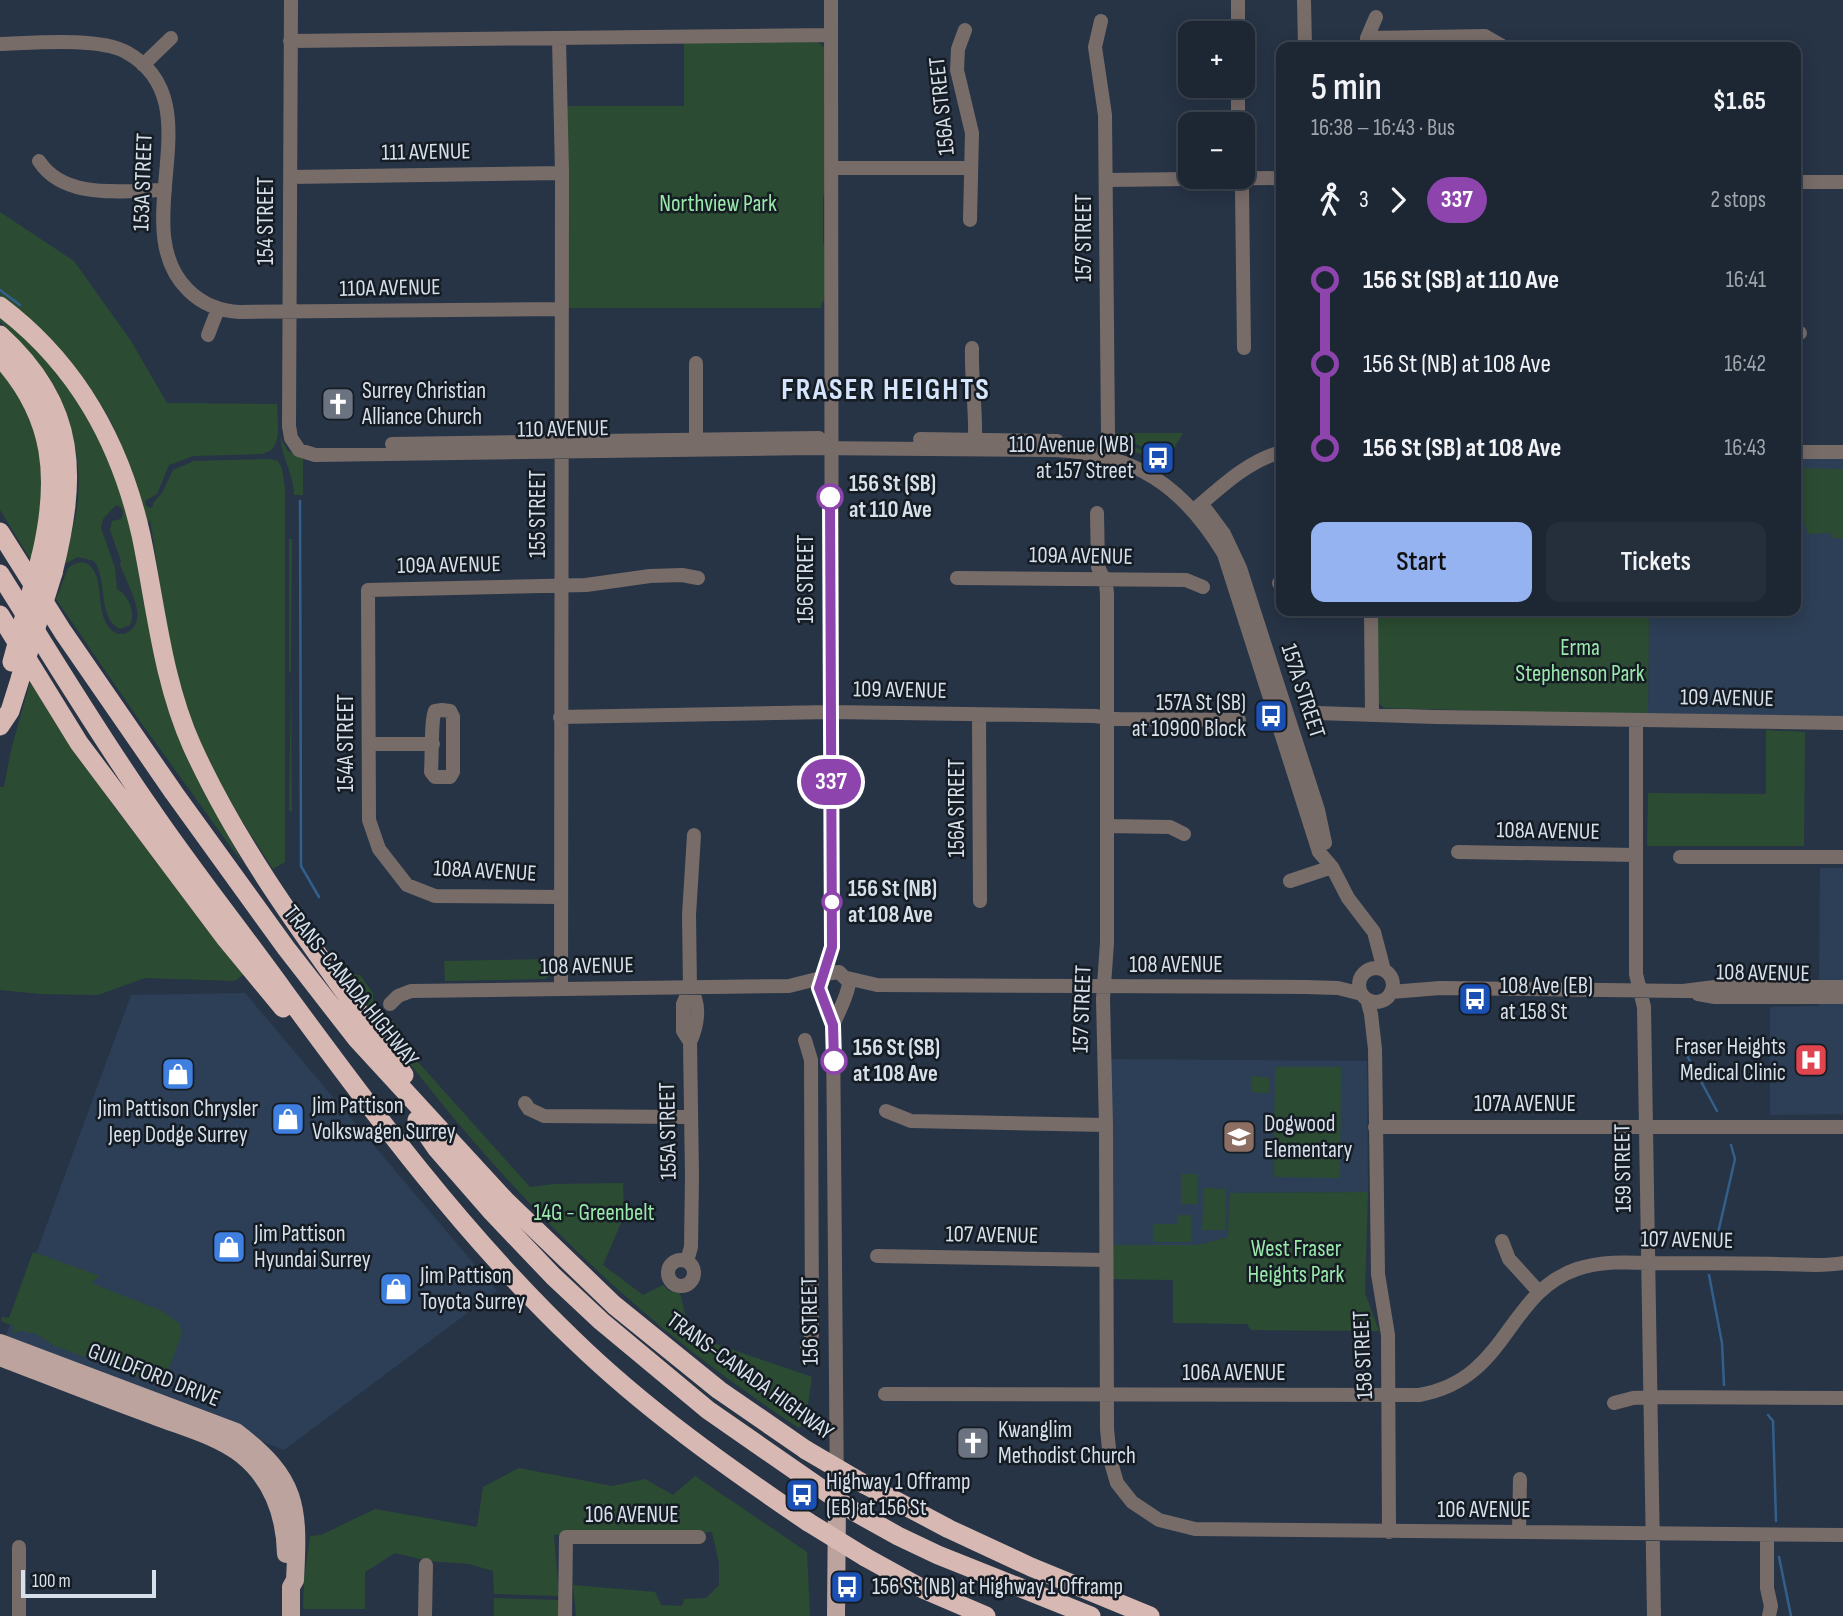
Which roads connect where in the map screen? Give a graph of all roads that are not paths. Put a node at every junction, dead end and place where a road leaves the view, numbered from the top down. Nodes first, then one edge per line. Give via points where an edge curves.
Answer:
1 (290, 0) edge
2 (831, 0) edge
3 (1238, 0) edge
4 (1304, 0) edge
5 (1376, 17) dead end
6 (1101, 21) dead end
7 (1238, 21) edge
8 (965, 30) dead end
9 (831, 36) junction
10 (171, 38) dead end
11 (559, 39) junction
12 (290, 41) junction
13 (1305, 42) edge
14 (1367, 42) edge
15 (1384, 42) edge
16 (1495, 42) edge
17 (0, 44) edge
18 (143, 65) junction
19 (39, 160) dead end
20 (833, 168) junction
21 (970, 168) junction
22 (562, 173) junction
23 (290, 177) junction
24 (1255, 177) edge
25 (1178, 178) edge
26 (1276, 178) edge
27 (1107, 180) junction
28 (1801, 182) edge
29 (1843, 182) edge
30 (1242, 189) edge
31 (165, 190) junction
32 (970, 220) dead end
33 (196, 298) joint
34 (0, 306) edge
35 (218, 309) junction
36 (561, 309) junction
37 (290, 312) junction
38 (0, 335) edge
39 (208, 335) dead end
40 (972, 348) dead end
41 (1244, 348) dead end
42 (0, 357) edge
43 (696, 363) dead end
44 (975, 439) junction
45 (293, 442) joint
46 (830, 443) junction
47 (696, 444) junction
48 (561, 447) junction
49 (917, 449) junction
50 (1104, 451) junction
51 (1801, 452) edge
52 (1843, 452) edge
53 (1276, 453) edge
54 (1198, 507) junction
55 (1097, 513) dead end
56 (0, 532) edge
57 (0, 574) edge
58 (698, 578) dead end
59 (957, 578) dead end
60 (1104, 580) junction
61 (365, 585) joint
62 (561, 586) junction
63 (1203, 587) dead end
64 (0, 615) edge
65 (1371, 616) edge
66 (16, 669) junction
67 (0, 708) edge
68 (831, 712) junction
69 (1317, 713) dead end
70 (1372, 714) junction
71 (979, 715) junction
72 (560, 717) junction
73 (1107, 718) junction
74 (1239, 720) dead end
75 (1636, 720) junction
76 (1843, 723) edge
77 (0, 726) edge
78 (369, 744) junction
79 (433, 744) dead end
80 (1108, 826) junction
81 (1184, 834) dead end
82 (694, 835) dead end
83 (1458, 852) dead end
84 (1636, 855) junction
85 (1680, 856) dead end
86 (1843, 857) edge
87 (1330, 863) junction
88 (1290, 881) dead end
89 (407, 885) joint
90 (561, 897) junction
91 (980, 901) dead end
92 (1367, 922) junction
93 (832, 947) junction
94 (1364, 974) junction
95 (844, 975) junction
96 (823, 976) junction
97 (877, 985) junction
98 (1387, 985) junction
99 (789, 986) junction
100 (1104, 987) junction
101 (1306, 987) junction
102 (1843, 987) edge
103 (690, 988) junction
104 (561, 989) junction
105 (1640, 990) junction
106 (1683, 991) junction
107 (823, 996) junction
108 (845, 996) junction
109 (1364, 996) junction
110 (1843, 997) edge
111 (390, 1004) dead end
112 (833, 1025) junction
113 (356, 1038) junction
114 (805, 1040) dead end
115 (321, 1043) junction
116 (1375, 1049) junction
117 (365, 1102) junction
118 (525, 1102) dead end
119 (886, 1111) dead end
120 (690, 1116) junction
121 (1106, 1125) junction
122 (1376, 1127) junction
123 (1645, 1127) junction
124 (1843, 1127) edge
125 (448, 1139) junction
126 (1502, 1241) dead end
127 (877, 1256) dead end
128 (1106, 1260) junction
129 (687, 1261) dead end
130 (1647, 1263) junction
131 (1843, 1263) edge
132 (1539, 1292) junction
133 (0, 1343) edge
134 (807, 1348) dead end
135 (0, 1357) edge
136 (885, 1394) dead end
137 (1389, 1395) junction
138 (1106, 1396) junction
139 (1650, 1397) junction
140 (1843, 1398) edge
141 (1614, 1403) dead end
142 (270, 1474) junction
143 (1520, 1479) dead end
144 (1132, 1502) joint
145 (837, 1506) junction
146 (1390, 1532) junction
147 (1519, 1532) junction
148 (1652, 1534) junction
149 (1767, 1535) junction
150 (1843, 1535) edge
151 (699, 1537) dead end
152 (19, 1547) dead end
153 (426, 1565) dead end
154 (19, 1616) edge
155 (291, 1616) edge
156 (425, 1616) edge
157 (565, 1616) edge
158 (836, 1616) edge
159 (986, 1616) edge
160 (1060, 1616) edge
161 (1091, 1616) edge
162 (1150, 1616) edge
163 (1654, 1616) edge
164 (1769, 1616) edge

1 - 12 street, 154 STREET
2 - 9 street, 156 STREET
3 - 7 street
4 - 13 street
5 - 14 street
6 - 27 street, 157 STREET via 1095,47 1105,115
8 - 21 street, 156A STREET via 957,69 971,124
9 - 11 street
9 - 20 street, 156 STREET
10 - 18 street
11 - 12 street
11 - 22 street, 155 STREET
12 - 23 street, 154 STREET
15 - 16 street via 1485,36
17 - 18 street via 107,45
18 - 31 street, 153A STREET via 160,86 168,111
19 - 31 street via 51,176 75,187
20 - 21 street
20 - 46 street, 156 STREET
21 - 32 street, 156A STREET
22 - 23 street, 111 AVENUE
22 - 36 street, 155 STREET
23 - 37 street, 154 STREET
24 - 26 street
25 - 27 street
27 - 50 street, 157 STREET via 1108,433
28 - 29 street
30 - 41 street
31 - 33 street, 153A STREET via 165,253 178,280
33 - 35 street, 110A AVENUE
34 - 125 highway via 71,375 110,439 140,534 180,716 221,804 263,876
35 - 37 street, 110A AVENUE
35 - 39 street
36 - 37 street, 110A AVENUE
36 - 48 street, 155 STREET
37 - 45 street, 154 STREET via 289,426
38 - 66 highway, bridge via 35,373 51,399 67,457 68,497 52,573
40 - 44 street
42 - 66 highway, bridge via 35,406 50,454 52,494
43 - 47 street
44 - 46 street, 110 AVENUE
44 - 49 street via 969,444 921,444
44 - 50 street, 110 AVENUE via 1065,441
45 - 48 street, 110 AVENUE via 300,451 315,455
46 - 47 street, 110 AVENUE
46 - 49 street, 110 AVENUE
46 - 68 street, 156 STREET
47 - 48 street, 110 AVENUE
48 - 62 street, 155 STREET
49 - 50 street, 110 AVENUE
50 - 54 street, 110 AVENUE via 1132,455 1156,467 1183,486
51 - 52 street
53 - 54 street via 1245,467
54 - 87 street, 157A STREET via 1224,534 1240,568 1318,810
55 - 60 street, 157 STREET via 1098,567
56 - 113 highway, TRANS-CANADA HIGHWAY via 174,793
57 - 115 highway via 151,810
58 - 62 street, 109A AVENUE via 642,576
59 - 60 street, 109A AVENUE
60 - 63 street, 109A AVENUE via 1186,580
60 - 73 street, 157 STREET
61 - 62 street, 109A AVENUE
61 - 78 street, 154A STREET
62 - 72 street, 155 STREET
64 - 115 highway via 79,743 136,821 275,1000
65 - 70 street
66 - 67 highway
66 - 77 highway via 10,711
67 - 77 highway
68 - 71 street, 109 AVENUE
68 - 72 street, 109 AVENUE
68 - 93 street, 156 STREET
69 - 70 street, 109 AVENUE
70 - 75 street, 109 AVENUE
71 - 73 street, 109 AVENUE
71 - 91 street, 156A STREET
72 - 90 street, 155 STREET
73 - 74 street, 109 AVENUE
73 - 80 street, 157 STREET
75 - 76 street, 109 AVENUE
75 - 84 street, 159 STREET
78 - 79 street
78 - 89 street, 154A STREET via 369,820 379,849
80 - 81 street via 1170,827
80 - 100 street, 157 STREET
82 - 103 street, 155A STREET
83 - 84 street, 108A AVENUE
84 - 105 street, 159 STREET via 1636,974
85 - 86 street
87 - 88 street
87 - 92 street, 157A STREET
89 - 90 street, 108A AVENUE via 435,896
90 - 104 street, 155 STREET
92 - 94 street, 157A STREET via 1372,954
92 - 98 street, 157A STREET via 1376,936
93 - 95 street, 156 STREET
93 - 96 street, 156 STREET
94 - 98 street via 1376,968
94 - 101 street, 108 AVENUE
94 - 109 street via 1359,985
95 - 96 street via 834,971
95 - 97 street, 108 AVENUE
95 - 108 street via 850,987
96 - 99 street, 108 AVENUE
96 - 107 street via 819,988
97 - 100 street, 108 AVENUE
97 - 108 street, 108 AVENUE
98 - 105 street, 108 AVENUE
98 - 109 street via 1375,1002
98 - 116 street, 158 STREET
99 - 103 street, 108 AVENUE
99 - 107 street, 108 AVENUE
100 - 101 street, 108 AVENUE
100 - 121 street, 157 STREET
101 - 109 street, 108 AVENUE via 1338,988
102 - 106 street, 108 AVENUE
103 - 104 street, 108 AVENUE
103 - 120 street, 155A STREET via 697,1004 696,1030 690,1042
104 - 111 street, 108 AVENUE via 411,991
105 - 106 street, 108 AVENUE
105 - 123 street, 159 STREET
106 - 110 street, 108 AVENUE via 1715,997
107 - 108 street via 831,1001
107 - 112 street, 156 STREET
108 - 112 street, 156 STREET
109 - 116 street, 158 STREET
112 - 145 street, 156 STREET
113 - 125 highway, TRANS-CANADA HIGHWAY
113 - 145 highway via 446,1159 562,1285 708,1410
114 - 134 street, 156 STREET via 811,1073 812,1335
115 - 117 highway
116 - 122 street, 158 STREET
117 - 145 highway via 429,1156 546,1283 648,1377 700,1419
117 - 159 highway, bridge via 470,1232 576,1343 684,1434 865,1558
118 - 120 street via 544,1116
119 - 121 street via 911,1121
120 - 129 street, 155A STREET via 691,1247
121 - 128 street, 157 STREET
122 - 123 street, 107A AVENUE
122 - 137 street, 158 STREET via 1378,1274 1388,1335
123 - 124 street, 107A AVENUE
123 - 130 street, 159 STREET
125 - 162 highway, TRANS-CANADA HIGHWAY, bridge via 614,1305 719,1390 806,1450 961,1535
126 - 132 street via 1508,1259
127 - 128 street, 107 AVENUE
128 - 138 street, 157 STREET
130 - 131 street, 107 AVENUE
130 - 132 street, 107 AVENUE via 1589,1265 1560,1276
130 - 139 street, 159 STREET
132 - 137 street, 106A AVENUE via 1493,1353 1468,1376 1425,1394
133 - 142 main road, GUILDFORD DRIVE via 236,1432 261,1451
135 - 142 main road, GUILDFORD DRIVE via 225,1444
136 - 138 street, 106A AVENUE
137 - 138 street, 106A AVENUE
137 - 146 street, 158 STREET
138 - 144 street, 157 STREET via 1110,1458 1117,1483
139 - 140 street
139 - 141 street
139 - 148 street, 159 STREET
142 - 155 main road via 290,1493 297,1518
143 - 147 street
144 - 146 street, 106 AVENUE via 1159,1520 1195,1529
145 - 158 main road, 156 STREET
145 - 160 highway via 893,1545
145 - 161 highway via 938,1556
146 - 147 street, 106 AVENUE
147 - 148 street, 106 AVENUE
148 - 149 street, 106 AVENUE
148 - 163 street, 159 STREET
149 - 150 street, 106 AVENUE
149 - 164 street
151 - 157 street, 106 AVENUE via 566,1537
152 - 154 street
153 - 156 street

